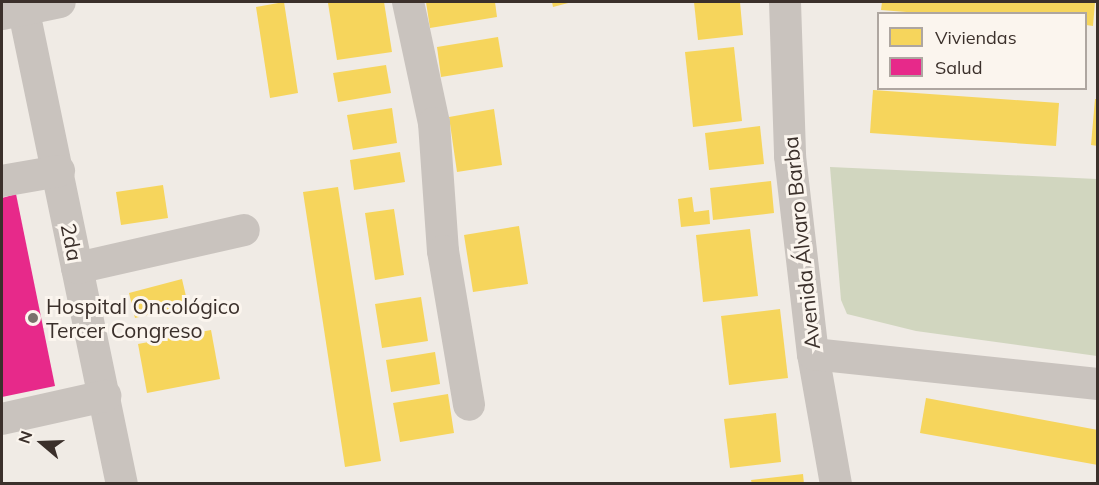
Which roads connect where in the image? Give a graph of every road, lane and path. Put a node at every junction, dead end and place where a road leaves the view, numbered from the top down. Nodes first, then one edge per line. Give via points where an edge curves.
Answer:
1 (60, 2) edge
2 (408, 2) edge
3 (785, 2) edge
4 (16, 8) edge
5 (59, 171) junction
6 (2, 181) edge
7 (244, 230) dead end
8 (77, 268) junction
9 (813, 354) junction
10 (1098, 384) edge
11 (105, 396) junction
12 (469, 405) dead end
13 (2, 418) edge
14 (122, 483) edge
15 (836, 483) edge

1 - 4 street
2 - 12 street via 434,123 443,251
3 - 9 street, Avenida Álvaro Barba via 790,156
4 - 5 street, 2da
5 - 6 street
5 - 8 street, 2da
7 - 8 street
8 - 11 street, 2da
9 - 10 street
9 - 15 street, Avenida Álvaro Barba
11 - 13 street
11 - 14 street, 2da

